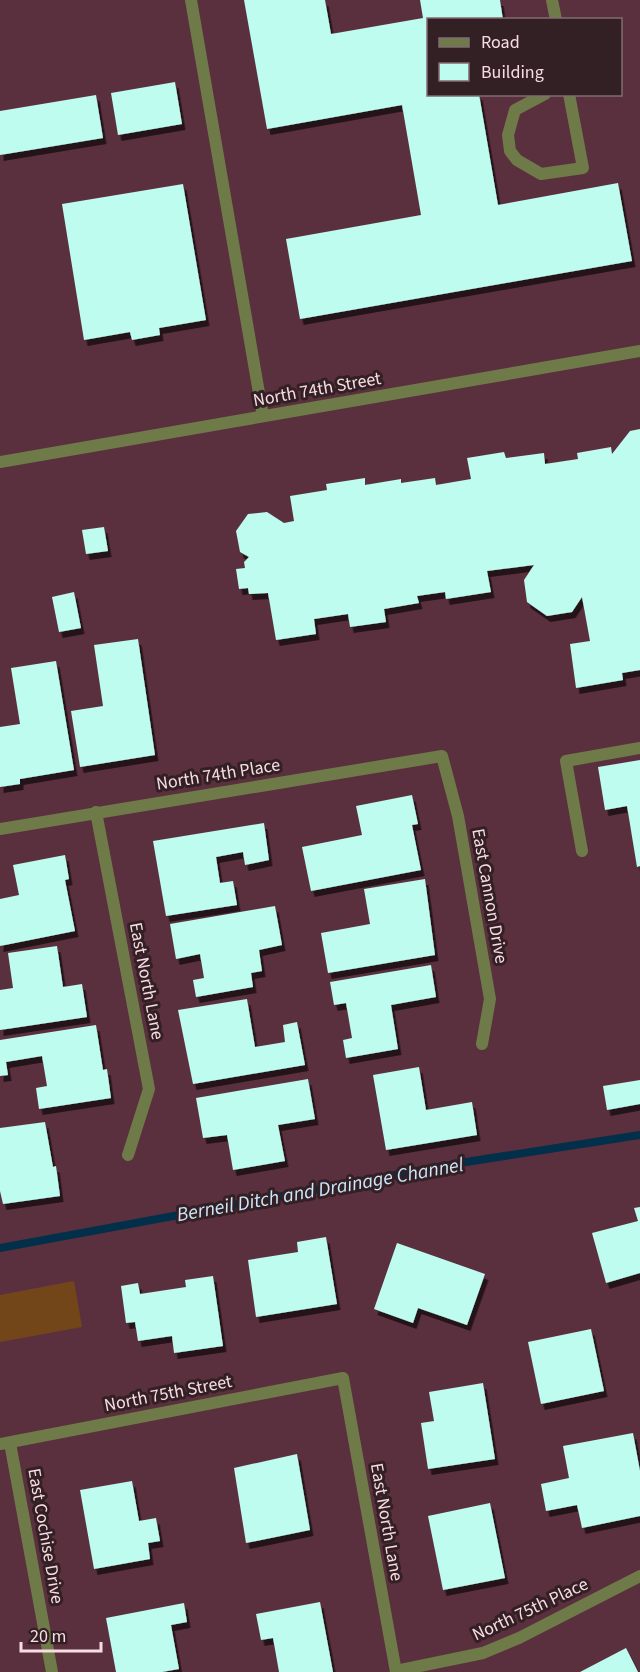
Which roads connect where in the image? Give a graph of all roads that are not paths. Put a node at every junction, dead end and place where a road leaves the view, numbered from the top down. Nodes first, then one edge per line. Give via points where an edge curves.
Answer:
1 (191, 0) edge
2 (552, 0) edge
3 (556, 18) edge
4 (542, 96) edge
5 (569, 96) edge
6 (640, 351) edge
7 (263, 416) junction
8 (0, 462) edge
9 (640, 748) edge
10 (442, 756) joint
11 (96, 812) junction
12 (0, 829) edge
13 (582, 851) dead end
14 (482, 1044) dead end
15 (128, 1155) dead end
16 (343, 1378) joint
17 (5, 1444) edge
18 (640, 1576) edge
19 (52, 1672) edge
20 (396, 1672) edge

1 - 7 street
2 - 3 street
4 - 5 street via 515,110 508,135 510,152 541,174 583,168
6 - 7 street, North 74th Street
7 - 8 street, North 74th Street
9 - 13 street via 566,762
10 - 11 street, North 74th Place
10 - 14 street, East Cannon Drive via 458,816 490,999
11 - 12 street, North 74th Place
11 - 15 street, East North Lane via 149,1089
16 - 17 street, North 75th Street
16 - 20 street, East North Lane
17 - 19 street, East Cochise Drive
18 - 20 street, North 75th Place via 483,1653

